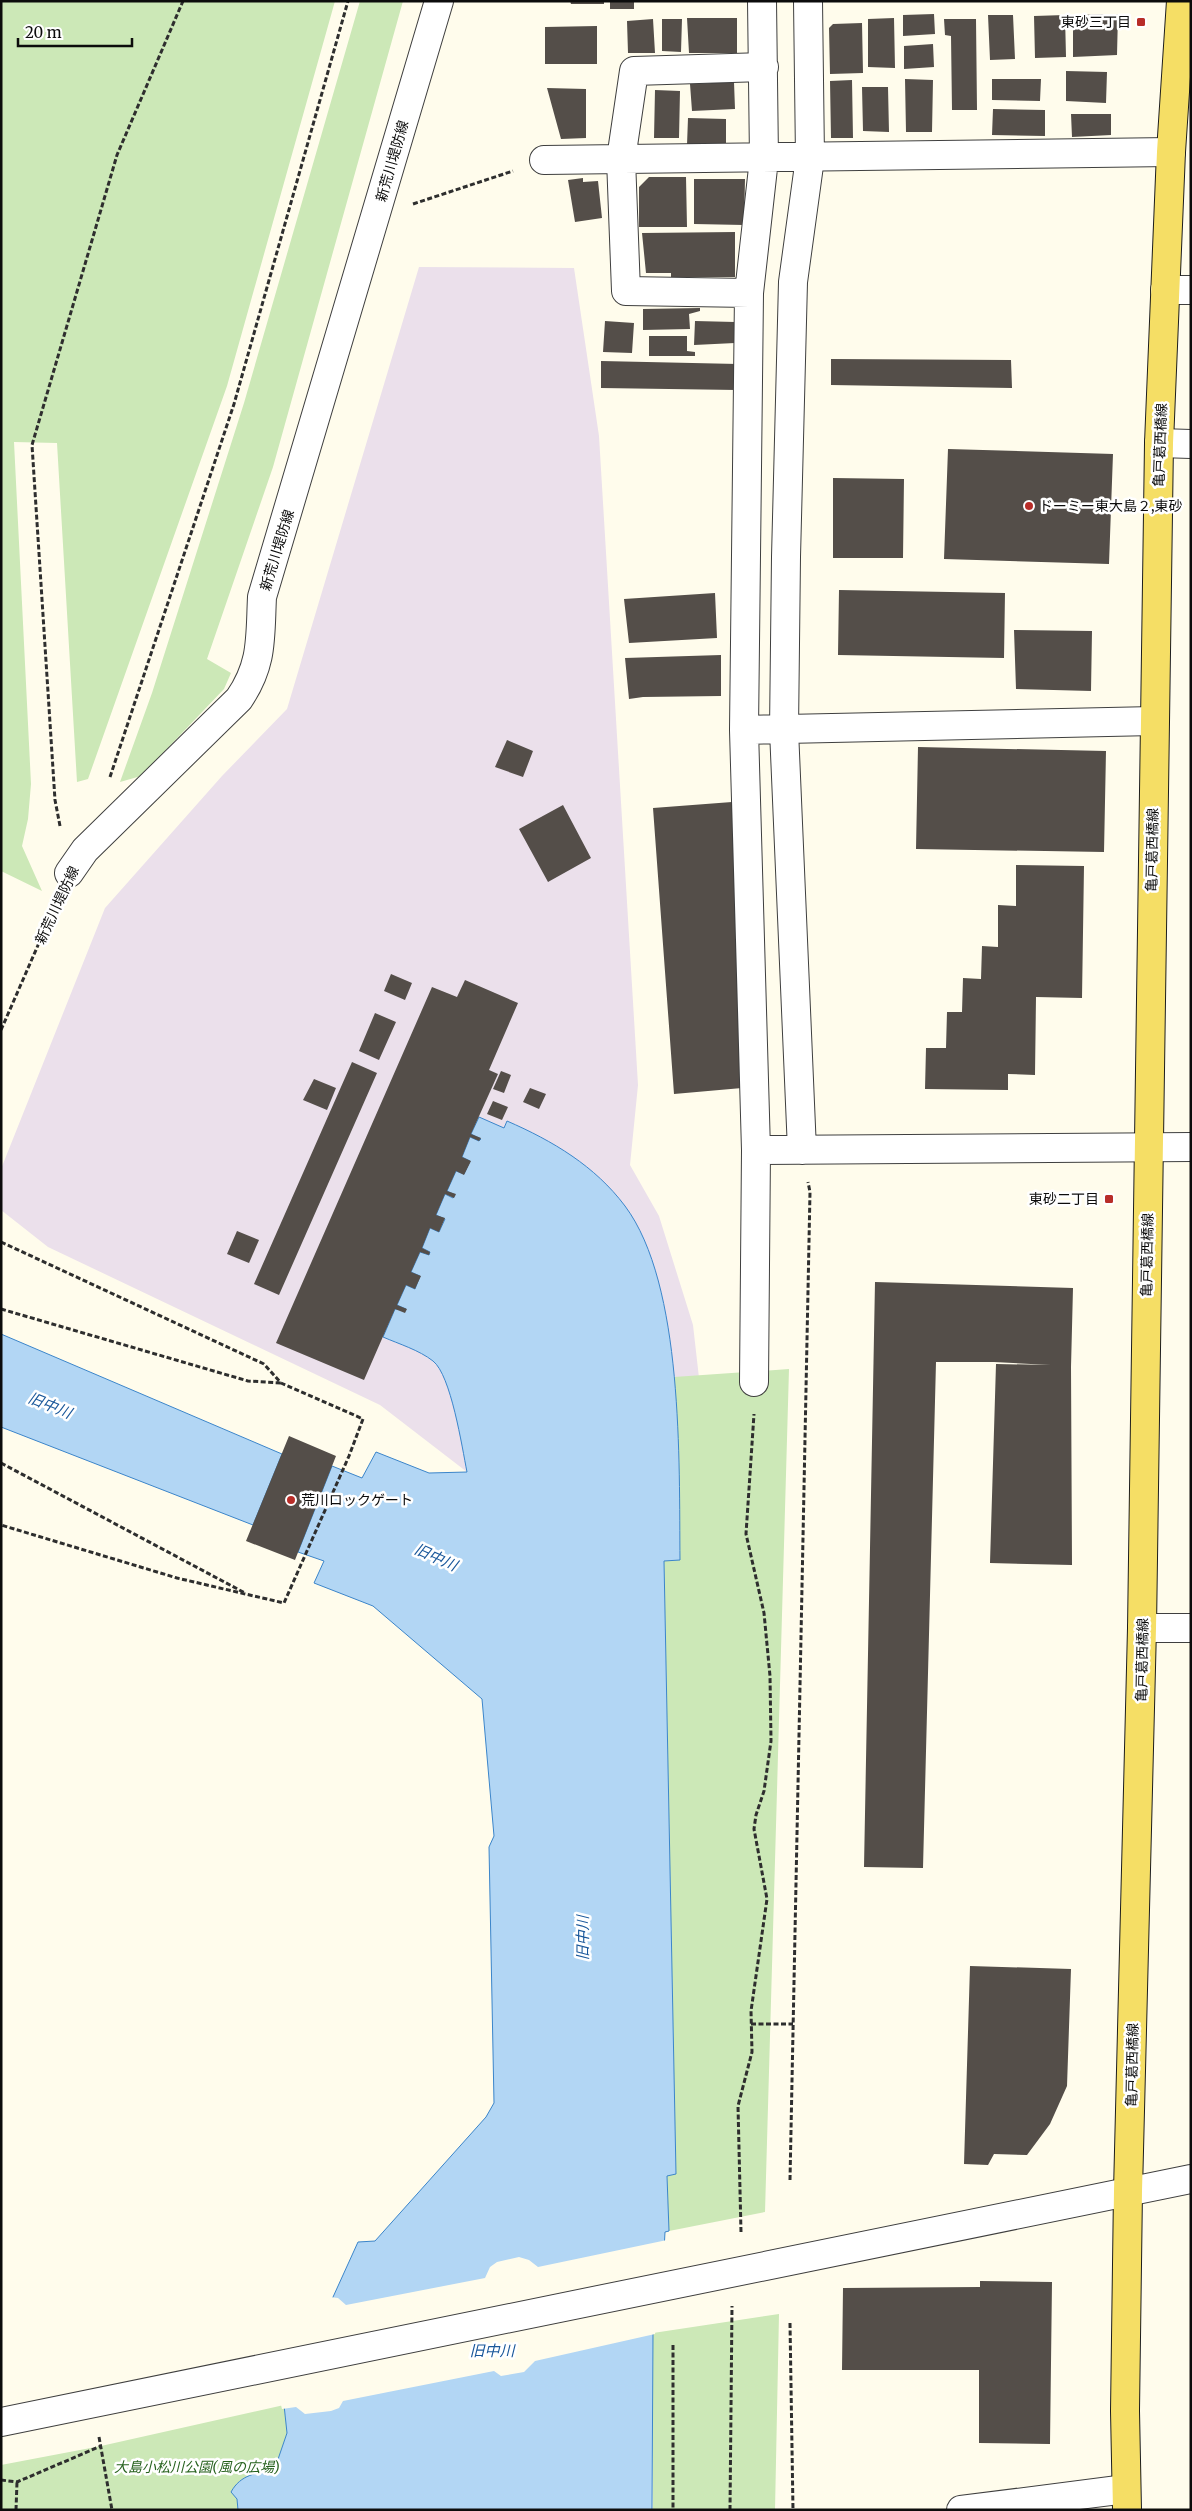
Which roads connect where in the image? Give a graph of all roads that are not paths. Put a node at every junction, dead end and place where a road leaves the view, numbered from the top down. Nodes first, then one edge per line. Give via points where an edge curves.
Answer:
1 (439, 1) edge
2 (762, 1) edge
3 (808, 1) edge
4 (1181, 1) edge
5 (764, 68) junction
6 (1171, 152) junction
7 (764, 158) junction
8 (810, 158) junction
9 (621, 159) junction
10 (544, 160) road end
11 (1178, 290) edge
12 (749, 294) junction
13 (1159, 443) junction
14 (1191, 444) edge
15 (1154, 721) junction
16 (744, 730) junction
17 (784, 730) junction
18 (69, 873) road end
19 (1191, 1146) edge
20 (1148, 1147) junction
21 (756, 1150) junction
22 (802, 1150) junction
23 (754, 1382) road end
24 (1142, 1628) junction
25 (1191, 1628) edge
26 (1191, 2179) edge
27 (1128, 2191) junction
28 (1, 2422) edge
29 (1126, 2499) edge
30 (961, 2510) edge

1 - 18 street, 新荒川堤防線 via 262,597 259,655 252,681 239,699 85,850
2 - 5 street
3 - 8 street
4 - 6 main road, 亀戸葛西橋線
5 - 7 street
5 - 9 street via 634,72
6 - 8 street
6 - 11 main road, 亀戸葛西橋線
7 - 8 street
7 - 9 street
7 - 12 street
8 - 17 street via 792,282
9 - 10 street
9 - 12 street via 626,291
11 - 13 main road, 亀戸葛西橋線
12 - 16 street
13 - 14 street
13 - 15 main road, 亀戸葛西橋線
15 - 17 street
15 - 20 main road, 亀戸葛西橋線
16 - 17 street
16 - 21 street
17 - 22 street
19 - 20 street
20 - 22 street
20 - 24 main road, 亀戸葛西橋線
21 - 22 street
21 - 23 street
24 - 25 street
24 - 27 main road, 亀戸葛西橋線
26 - 27 street
27 - 28 street
27 - 29 main road, 亀戸葛西橋線
29 - 30 street

